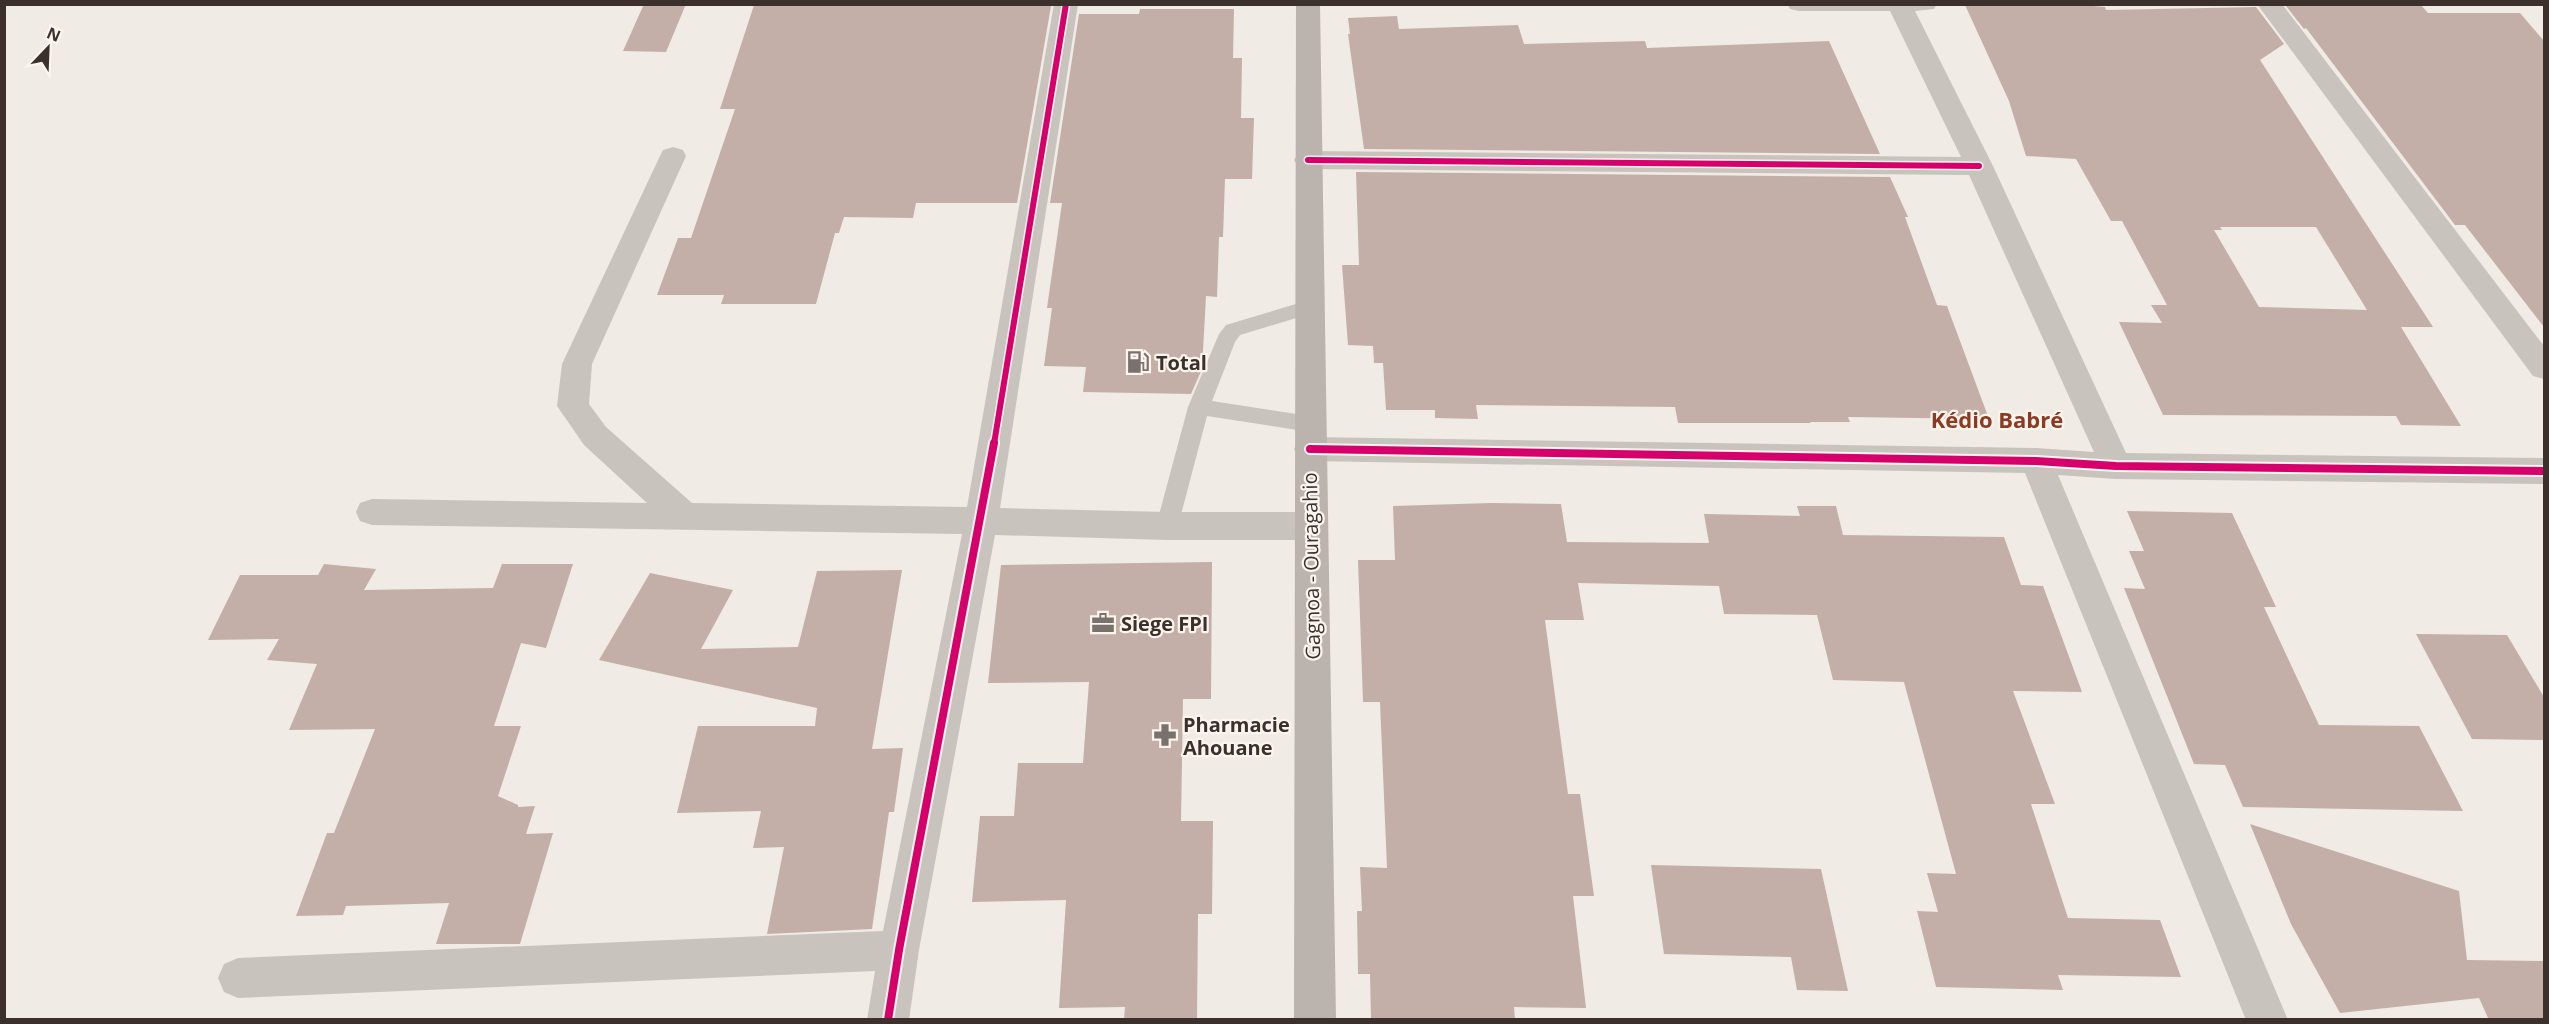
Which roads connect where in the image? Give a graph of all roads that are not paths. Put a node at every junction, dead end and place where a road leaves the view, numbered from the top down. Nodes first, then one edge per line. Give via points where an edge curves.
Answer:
1 (1066, 4) edge
2 (1308, 4) edge
3 (1799, 4) edge
4 (2269, 4) edge
5 (1912, 5) edge
6 (673, 156) dead end
7 (1308, 160) junction
8 (1979, 166) junction
9 (1309, 308) junction
10 (2544, 368) edge
11 (1199, 406) junction
12 (1310, 436) junction
13 (2036, 461) junction
14 (2116, 466) junction
15 (2544, 471) edge
16 (372, 512) dead end
17 (685, 517) junction
18 (981, 521) junction
19 (1167, 526) junction
20 (1311, 526) junction
21 (899, 950) junction
22 (238, 978) dead end
23 (888, 1020) edge
24 (1315, 1020) edge
25 (2267, 1020) edge

1 - 18 street
2 - 7 main road, Gagnoa - Ouragahio
3 - 5 street
4 - 10 street
5 - 8 street
6 - 17 street via 577,364 573,406 596,436
7 - 8 street
7 - 9 main road, Gagnoa - Ouragahio
8 - 14 street
9 - 11 lane via 1233,330
9 - 12 main road, Gagnoa - Ouragahio
11 - 12 lane
11 - 19 lane
12 - 13 street
12 - 20 main road, Gagnoa - Ouragahio
13 - 14 street
13 - 25 street
14 - 15 street
16 - 17 street
17 - 18 street
18 - 19 street
18 - 21 street
19 - 20 street
20 - 24 main road, Gagnoa - Ouragahio
21 - 22 street
21 - 23 street

